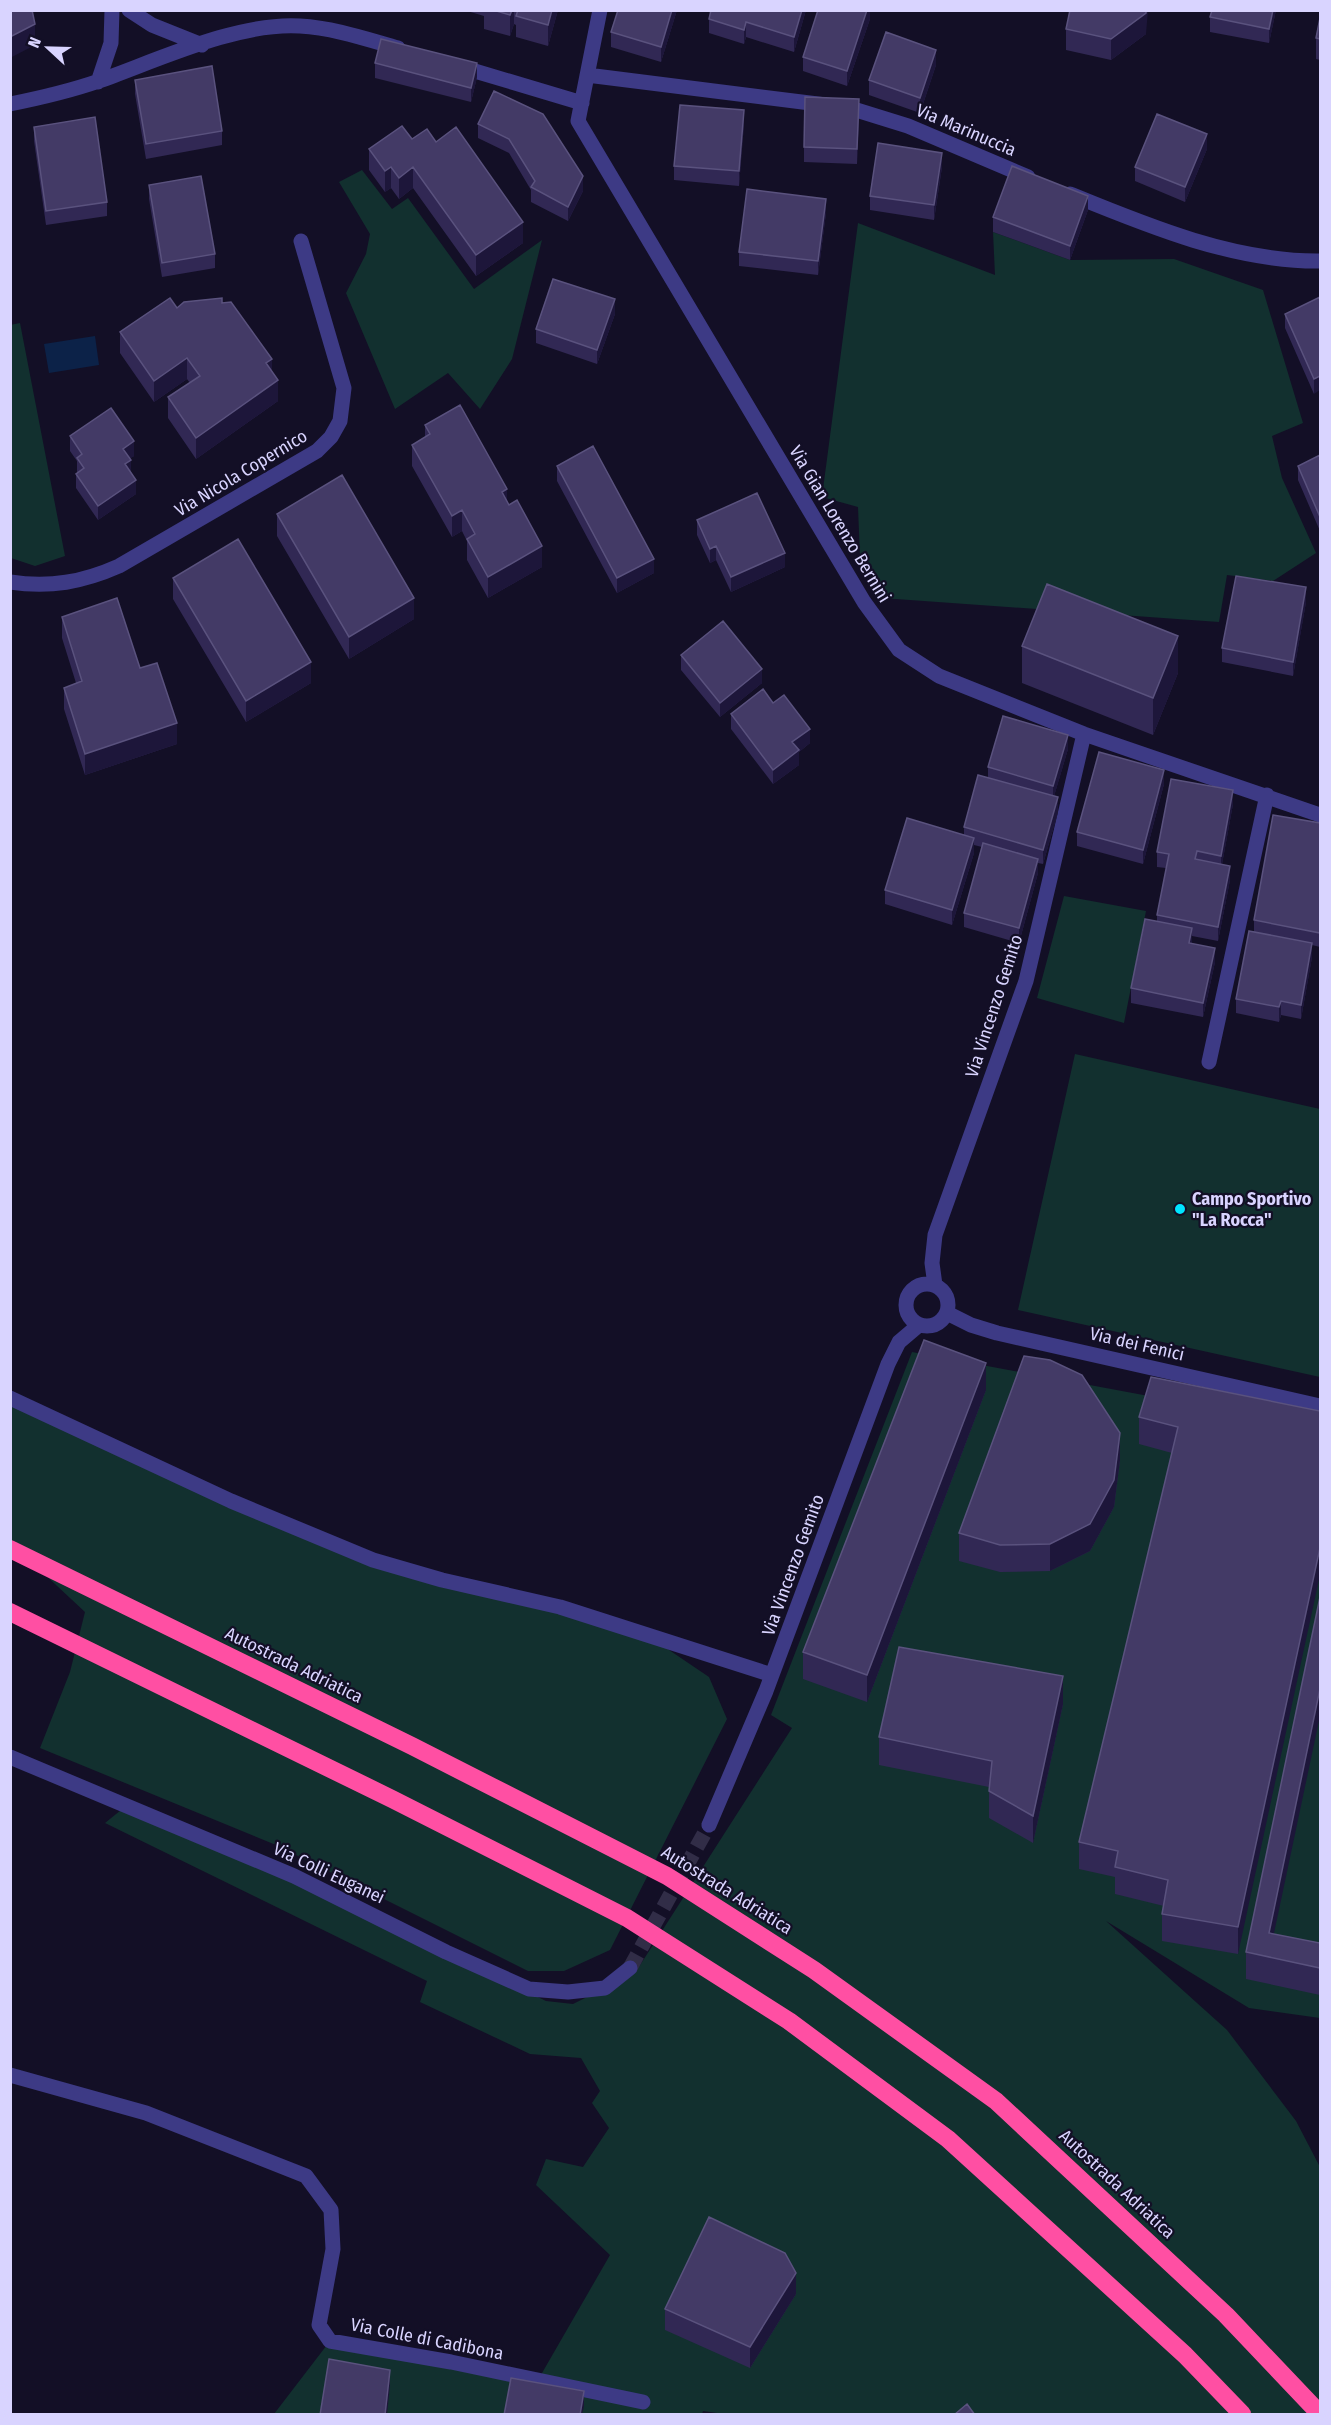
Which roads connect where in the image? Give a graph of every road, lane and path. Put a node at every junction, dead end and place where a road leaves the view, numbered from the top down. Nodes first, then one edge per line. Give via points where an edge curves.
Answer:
1 (112, 10) edge
2 (129, 10) edge
3 (600, 10) edge
4 (202, 45) junction
5 (413, 53) edge
6 (446, 62) edge
7 (587, 75) junction
8 (98, 82) junction
9 (582, 103) junction
10 (10, 104) edge
11 (301, 241) dead end
12 (1320, 261) edge
13 (10, 582) edge
14 (1084, 734) junction
15 (1267, 795) junction
16 (1320, 815) edge
17 (1209, 1062) dead end
18 (935, 1285) junction
19 (947, 1313) junction
20 (919, 1325) junction
21 (10, 1398) edge
22 (1320, 1406) edge
23 (10, 1550) edge
24 (10, 1612) edge
25 (772, 1675) junction
26 (10, 1756) edge
27 (709, 1825) tunnel mouth
28 (630, 1968) tunnel mouth
29 (10, 2075) edge
30 (643, 2402) dead end
31 (1320, 2414) edge
32 (1242, 2415) edge

1 - 8 street via 111,43
2 - 4 street via 152,25
3 - 7 street, Via Gian Lorenzo Bernini
4 - 5 street via 267,27 298,26 330,29
4 - 8 street
6 - 9 street
7 - 9 street, Via Gian Lorenzo Bernini
7 - 12 street, Via Marinuccia via 850,108 908,126 1136,220 1230,249 1284,260
8 - 10 street
9 - 14 street, Via Gian Lorenzo Bernini via 578,121 883,631 910,658 939,676
11 - 13 street, Via Nicola Copernico via 344,388 343,409 331,437 317,451 119,566 62,585
14 - 15 street, Via Gian Lorenzo Bernini
14 - 18 street, Via Vincenzo Gemito via 1026,981 935,1235
15 - 16 street, Via Gian Lorenzo Bernini
15 - 17 street
18 - 19 street via 945,1293
18 - 20 street via 922,1284 907,1297 909,1316
19 - 20 street via 932,1326
19 - 22 street, Via dei Fenici via 998,1333
20 - 25 street, Via Vincenzo Gemito via 899,1342 888,1364
21 - 25 street via 231,1501 365,1557 580,1613
23 - 31 highway, Autostrada Adriatica via 667,1876 814,1970 996,2100 1227,2315
24 - 32 highway via 627,1918 789,2021 948,2139 1185,2355
25 - 27 street, Via Vincenzo Gemito
26 - 28 street, Via Colli Euganei via 294,1876 529,1989 568,1992 605,1988
29 - 30 street, Via Colle di Cadibona via 146,2114 306,2176 331,2210 333,2249 319,2325 330,2341 451,2361

